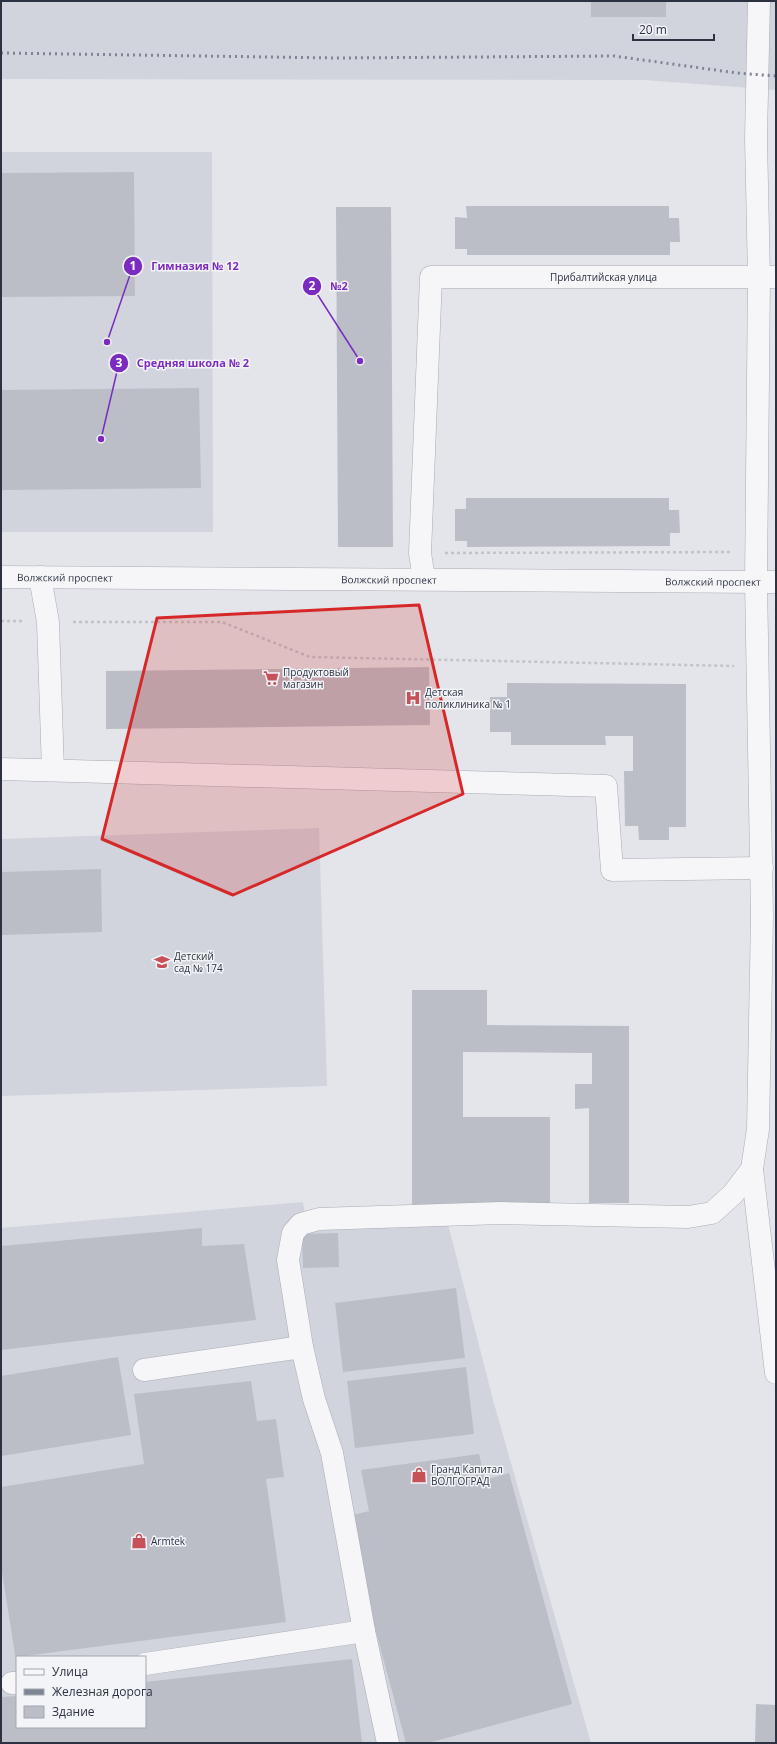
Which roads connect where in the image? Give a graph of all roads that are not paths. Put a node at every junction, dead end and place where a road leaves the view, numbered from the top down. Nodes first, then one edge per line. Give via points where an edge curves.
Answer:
1 (759, 1) edge
2 (767, 277) edge
3 (1, 577) edge
4 (40, 577) junction
5 (424, 579) junction
6 (766, 582) edge
7 (1, 769) edge
8 (53, 770) junction
9 (762, 868) junction
10 (769, 916) edge
11 (752, 1169) junction
12 (302, 1347) junction
13 (144, 1370) dead end
14 (776, 1373) edge
15 (364, 1632) junction
16 (146, 1664) edge
17 (388, 1743) edge

1 - 2 street via 756,138
2 - 5 street, Прибалтийская улица via 431,277 420,553
2 - 6 street via 756,552
3 - 4 street, Волжский проспект
4 - 5 street, Волжский проспект
4 - 8 street via 48,622
5 - 6 street, Волжский проспект
6 - 9 street via 758,667
7 - 8 street
8 - 9 street via 606,786 612,870
9 - 10 street
10 - 11 street via 758,1129
11 - 12 street via 733,1194 712,1213 688,1217 501,1213 319,1219 301,1224 292,1233 288,1260
11 - 14 street
12 - 13 street
12 - 15 street via 314,1399 332,1453
15 - 16 street
15 - 17 street

